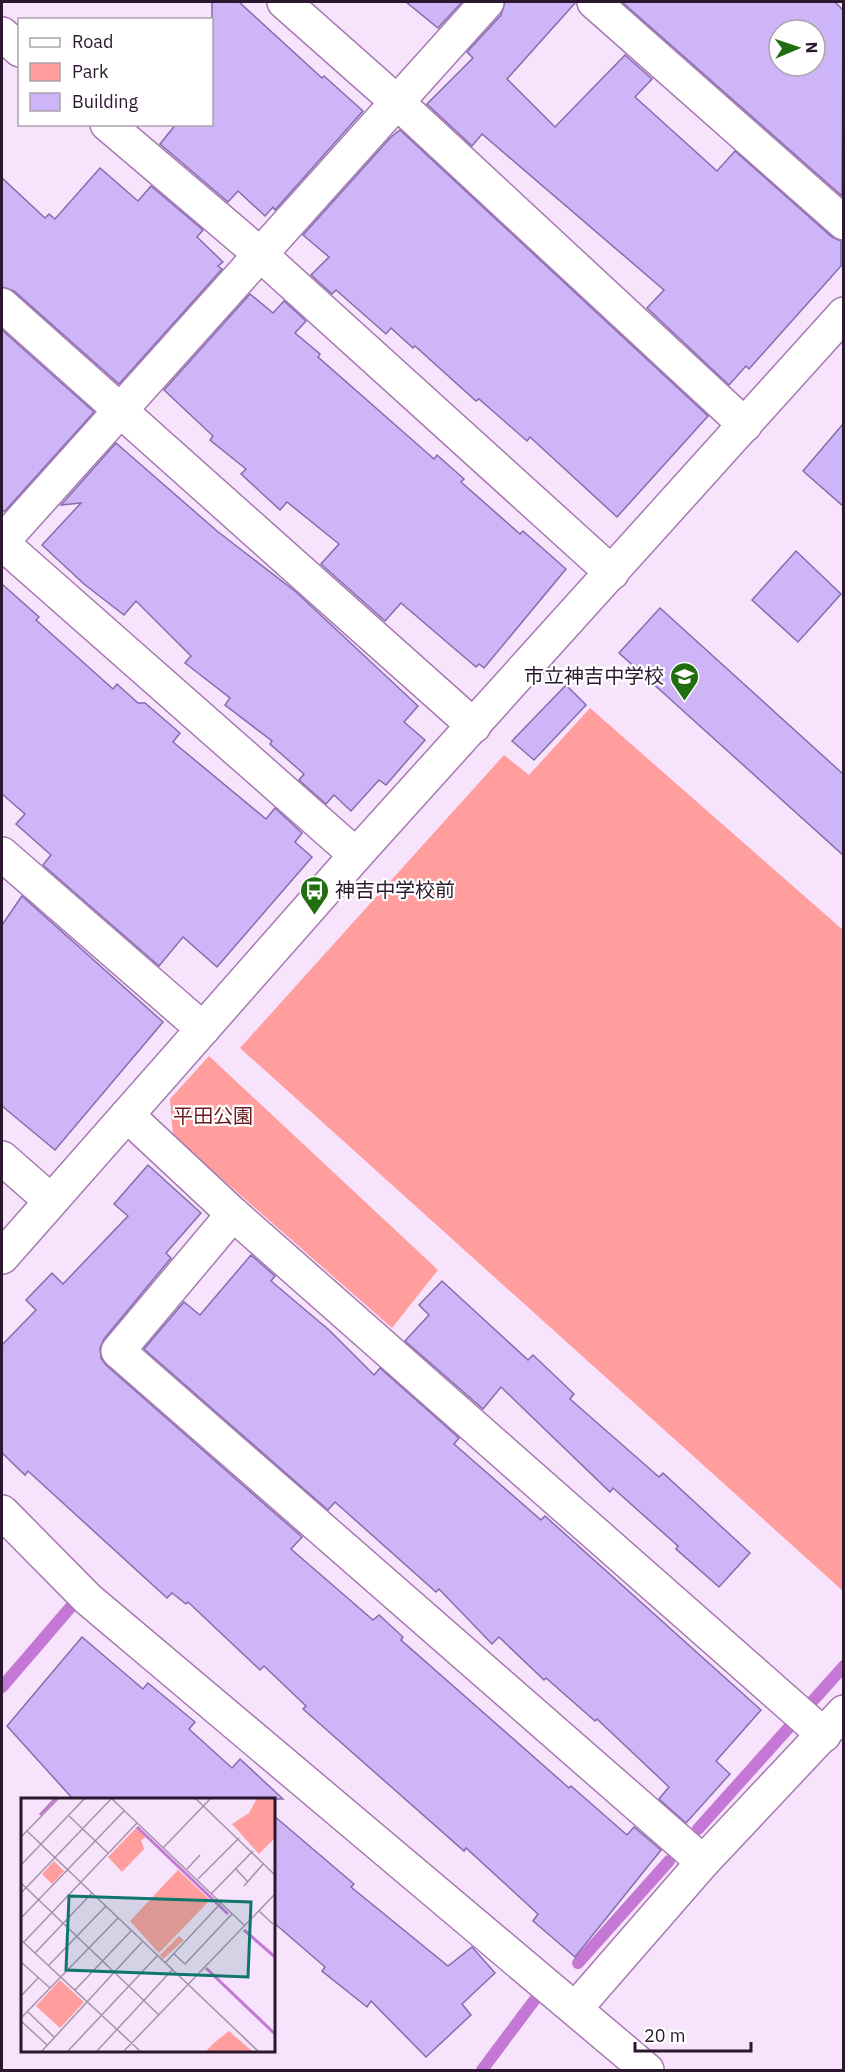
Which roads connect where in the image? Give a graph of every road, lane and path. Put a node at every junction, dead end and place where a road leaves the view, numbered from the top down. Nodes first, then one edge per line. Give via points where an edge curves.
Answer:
1 (284, 2) edge
2 (487, 2) edge
3 (594, 2) edge
4 (2, 34) edge
5 (18, 48) edge
6 (397, 102) junction
7 (110, 126) edge
8 (843, 223) edge
9 (261, 255) junction
10 (2, 305) edge
11 (843, 314) edge
12 (122, 411) junction
13 (745, 425) junction
14 (2, 542) edge
15 (612, 573) junction
16 (474, 726) junction
17 (2, 854) edge
18 (357, 855) junction
19 (203, 1029) junction
20 (127, 1115) junction
21 (2, 1158) edge
22 (51, 1200) junction
23 (233, 1214) junction
24 (2, 1257) edge
25 (2, 1512) edge
26 (834, 1723) edge
27 (703, 1862) junction
28 (576, 2008) junction
29 (647, 2070) edge

1 - 6 street
2 - 6 street
3 - 8 street
4 - 5 street
6 - 9 street
6 - 13 street
7 - 9 street
9 - 12 street
9 - 15 street
10 - 12 street
11 - 13 street
12 - 14 street
12 - 16 street
13 - 15 street
14 - 18 street
15 - 16 street
16 - 18 street
17 - 19 street
18 - 19 street
19 - 20 street
20 - 22 street
20 - 23 street
21 - 22 street
22 - 24 street
23 - 26 street
23 - 27 street via 118,1351
25 - 28 street via 88,1599
26 - 27 street
27 - 28 street
28 - 29 street

